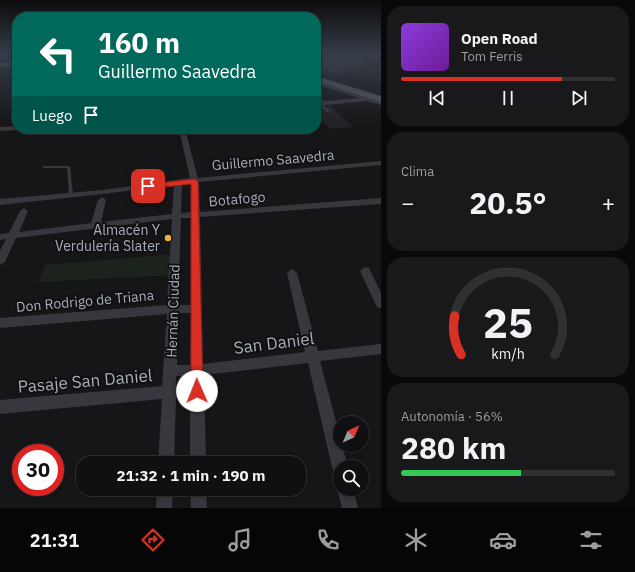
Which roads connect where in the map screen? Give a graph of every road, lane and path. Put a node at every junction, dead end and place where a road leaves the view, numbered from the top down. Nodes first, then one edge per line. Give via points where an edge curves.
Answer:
1 (331, 78) edge
2 (321, 80) edge
3 (321, 84) edge
4 (381, 93) edge
5 (369, 99) junction
6 (381, 99) edge
7 (321, 103) edge
8 (381, 103) edge
9 (321, 104) edge
10 (328, 111) dead end
11 (12, 129) edge
12 (0, 130) edge
13 (183, 134) edge
14 (381, 163) edge
15 (44, 167) dead end
16 (194, 181) junction
17 (178, 182) junction
18 (71, 196) junction
19 (102, 200) dead end
20 (381, 201) edge
21 (0, 202) edge
22 (24, 211) dead end
23 (177, 216) junction
24 (195, 216) junction
25 (95, 226) junction
26 (12, 236) junction
27 (0, 237) edge
28 (0, 262) edge
29 (365, 271) dead end
30 (292, 273) dead end
31 (381, 304) edge
32 (173, 309) junction
33 (196, 309) junction
34 (0, 323) edge
35 (381, 350) edge
36 (314, 356) junction
37 (197, 370) junction
38 (170, 371) junction
39 (197, 391) junction
40 (169, 392) junction
41 (0, 407) edge
42 (166, 456) edge
43 (198, 456) edge
44 (338, 460) edge
45 (165, 496) edge
46 (198, 496) edge
47 (347, 496) edge
48 (164, 508) edge
49 (199, 508) edge
50 (350, 508) edge

1 - 4 main road
2 - 6 main road
3 - 5 street
5 - 6 street
5 - 7 street
5 - 8 street
9 - 10 lane
11 - 12 street
13 - 16 street, Hernán Ciudad
14 - 16 street, Guillermo Saavedra
15 - 18 lane via 70,167
16 - 17 street, Guillermo Saavedra
16 - 24 street, Hernán Ciudad
17 - 18 street, Guillermo Saavedra
17 - 23 street, Hernán Ciudad
18 - 21 street, Guillermo Saavedra
19 - 25 street
20 - 24 street, Botafogo
22 - 26 street
23 - 24 street, Botafogo
23 - 25 street, Botafogo
23 - 32 street, Hernán Ciudad
24 - 33 street, Hernán Ciudad
25 - 26 street, Botafogo
26 - 27 street, Botafogo
26 - 28 street
29 - 31 street
30 - 36 street
32 - 33 street, Don Rodrigo de Triana
32 - 34 street, Don Rodrigo de Triana
32 - 38 street, Hernán Ciudad
33 - 37 street, Hernán Ciudad
35 - 36 street, San Daniel
36 - 37 street, San Daniel
36 - 44 street
37 - 38 street, San Daniel
37 - 39 street, Hernán Ciudad
38 - 40 street, Hernán Ciudad
39 - 40 street, Pasaje San Daniel
39 - 43 street, Hernán Ciudad
40 - 41 street, Pasaje San Daniel
40 - 42 street, Hernán Ciudad
45 - 48 street
46 - 49 street
47 - 50 street

